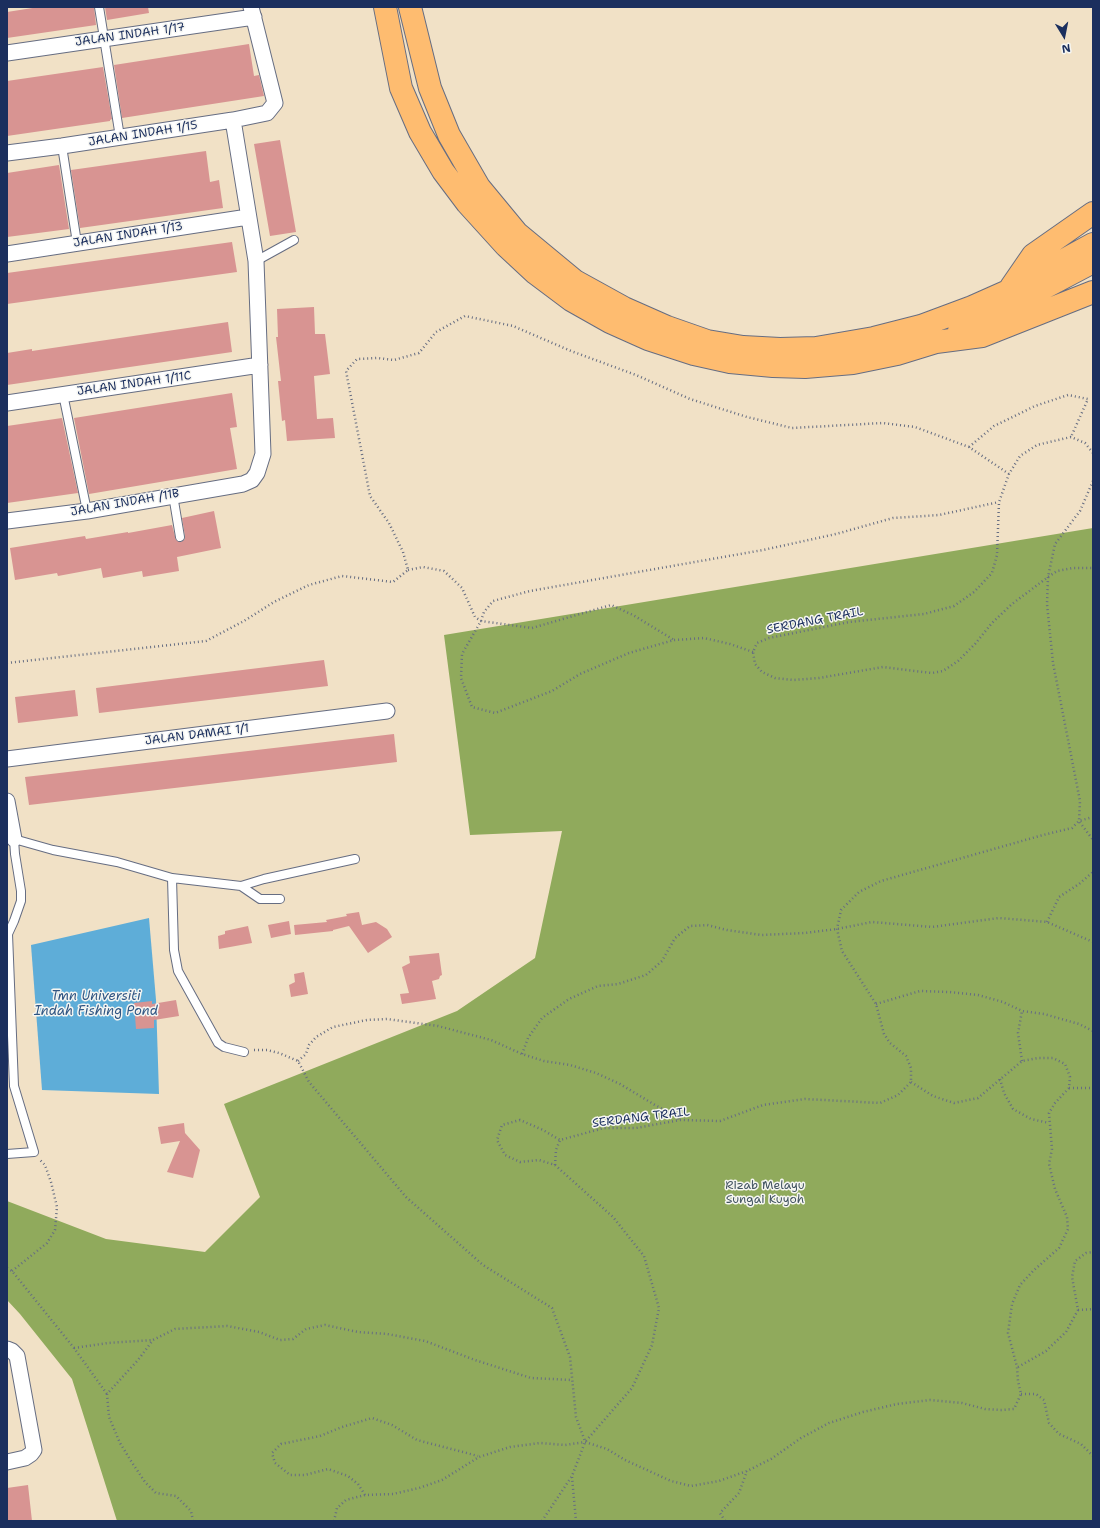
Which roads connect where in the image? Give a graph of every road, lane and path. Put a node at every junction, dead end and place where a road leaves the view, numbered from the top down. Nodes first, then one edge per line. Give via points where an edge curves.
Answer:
1 (99, 7) edge
2 (385, 7) edge
3 (410, 7) edge
4 (253, 12) edge
5 (104, 39) junction
6 (7, 53) edge
7 (233, 120) junction
8 (120, 137) junction
9 (62, 146) junction
10 (7, 153) edge
11 (1093, 213) edge
12 (248, 216) junction
13 (294, 240) dead end
14 (77, 243) junction
15 (1093, 244) edge
16 (7, 254) edge
17 (256, 261) junction
18 (1093, 262) edge
19 (1008, 291) junction
20 (1093, 292) edge
21 (936, 342) junction
22 (260, 365) junction
23 (64, 394) junction
24 (7, 402) edge
25 (1071, 437) junction
26 (969, 447) junction
27 (1093, 453) edge
28 (1009, 474) junction
29 (1093, 481) edge
30 (173, 495) junction
31 (999, 502) junction
32 (87, 510) junction
33 (7, 521) edge
34 (180, 537) dead end
35 (1093, 568) edge
36 (408, 570) junction
37 (1048, 577) junction
38 (482, 621) junction
39 (674, 640) junction
40 (753, 652) junction
41 (7, 663) edge
42 (387, 711) dead end
43 (7, 759) edge
44 (7, 801) edge
45 (1093, 817) edge
46 (1080, 821) junction
47 (14, 839) junction
48 (1093, 840) edge
49 (355, 859) dead end
50 (1093, 872) edge
51 (172, 878) junction
52 (241, 886) junction
53 (280, 899) dead end
54 (1047, 922) junction
55 (837, 929) junction
56 (1093, 942) edge
57 (876, 1004) junction
58 (1022, 1011) junction
59 (1093, 1031) edge
60 (244, 1052) joint
61 (522, 1054) junction
62 (298, 1061) junction
63 (1022, 1061) junction
64 (1000, 1079) junction
65 (911, 1082) junction
66 (10, 1087) edge
67 (1069, 1088) junction
68 (1093, 1088) edge
69 (680, 1120) junction
70 (1049, 1123) junction
71 (560, 1140) junction
72 (34, 1152) junction
73 (7, 1154) edge
74 (555, 1165) junction
75 (1093, 1252) edge
76 (7, 1268) edge
77 (12, 1271) junction
78 (1093, 1309) edge
79 (1078, 1310) junction
80 (153, 1340) junction
81 (74, 1348) junction
82 (7, 1349) edge
83 (1017, 1367) junction
84 (572, 1380) junction
85 (107, 1394) junction
86 (1021, 1394) junction
87 (585, 1442) junction
88 (479, 1456) junction
89 (1093, 1456) edge
90 (7, 1462) edge
91 (747, 1471) junction
92 (572, 1476) junction
93 (365, 1496) junction
94 (193, 1521) edge
95 (334, 1521) edge
96 (542, 1521) edge
97 (576, 1521) edge
98 (725, 1521) edge

1 - 5 lane
2 - 21 highway via 400,88 420,132 443,171 466,203 506,246 535,273 571,300 610,322 648,339 694,354 730,362 805,367 853,363 897,354
3 - 19 highway via 430,88 449,135 478,187 523,238 575,281 624,308 708,341 743,347 816,348 874,338 921,326
4 - 5 street, JALAN INDAH 1/17
4 - 7 street, JALAN INDAH 1/15 via 275,103 267,113
5 - 6 street, JALAN INDAH 1/17
5 - 8 lane
7 - 8 street, JALAN INDAH 1/15
7 - 12 street
8 - 9 street, JALAN INDAH 1/15
9 - 10 street, JALAN INDAH 1/15
9 - 14 lane
11 - 19 highway via 1033,255
12 - 14 street, JALAN INDAH 1/13
12 - 17 street
13 - 17 lane
14 - 16 street, JALAN INDAH 1/13
15 - 19 highway
17 - 22 street
18 - 21 highway
20 - 21 highway via 982,336
22 - 23 street, JALAN INDAH 1/11C
22 - 30 street, JALAN INDAH /11B via 263,454 257,473 252,480 243,484
23 - 24 street, JALAN INDAH 1/11C
23 - 32 lane
25 - 26 path via 1088,398 1068,395 1035,406 994,426
25 - 27 path via 1085,443
25 - 28 path, SERDANG TRAIL via 1037,445 1020,456
26 - 28 path
26 - 36 path via 915,428 883,423 792,428 747,418 690,399 513,326 465,316 436,332 419,353 394,360 357,359 346,371 370,496 389,523 403,552
28 - 31 path, SERDANG TRAIL
29 - 37 path via 1080,511 1055,544
30 - 32 street, JALAN INDAH /11B
30 - 34 lane
31 - 38 path via 939,515 893,518 764,550 530,591 493,601 484,612
31 - 40 path, SERDANG TRAIL via 997,555 992,573 974,592 954,606 924,614 849,622 782,635 757,643
32 - 33 street, JALAN INDAH /11B
35 - 37 path via 1057,571
36 - 38 path via 423,567 444,571 462,588 475,618
36 - 41 path via 393,582 342,576 309,586 274,602 206,641
37 - 40 path via 1012,604 958,661 943,671 932,673 884,667 793,680 775,678 762,672 755,664
37 - 46 path via 1047,604 1053,663 1080,801
38 - 39 path via 532,628 611,605
38 - 39 path via 462,654 461,678 472,706 494,713 552,690 580,674 629,653
39 - 40 path via 704,638
42 - 43 street, JALAN DAMAI 1/1
44 - 47 street
45 - 46 path
46 - 48 path
46 - 55 path via 1072,828 881,881 859,892 841,910
47 - 51 lane via 53,850 117,862
47 - 66 lane via 21,901 8,934
49 - 52 lane
50 - 54 path via 1058,897
51 - 52 lane
51 - 60 lane via 174,950 178,971 218,1043
52 - 53 lane via 260,899
54 - 55 path via 999,918 932,926 872,922
54 - 56 path
55 - 57 path via 842,951
55 - 61 path via 761,935 707,926 690,926 675,938 662,961 646,974 618,984 598,986 569,999 542,1018 528,1038
57 - 58 path via 920,992 949,992 978,995
57 - 65 path via 884,1034 890,1043 906,1056 911,1068
58 - 59 path via 1044,1014 1079,1024
58 - 63 path via 1018,1033
60 - 62 path via 267,1050
61 - 62 path via 491,1040 438,1026 380,1019 333,1027 316,1037 306,1054
61 - 69 path via 544,1062 570,1065 596,1073 620,1084
62 - 84 path via 309,1082 406,1196 483,1265 552,1308 570,1357
63 - 64 path
63 - 67 path via 1053,1058 1065,1064 1070,1077
64 - 65 path via 978,1098 954,1103 932,1096
64 - 70 path via 1004,1093 1013,1108 1031,1119
65 - 69 path, SERDANG TRAIL via 898,1095 880,1103 805,1099 763,1105 720,1121
66 - 72 lane
67 - 68 path
67 - 70 path via 1049,1113
69 - 71 path, SERDANG TRAIL via 636,1128 604,1128
70 - 83 path via 1052,1149 1049,1164 1067,1217 1068,1229 1059,1248 1020,1285 1012,1304 1008,1333
71 - 74 path
71 - 74 path via 520,1120 502,1125 497,1140 505,1155 520,1162 539,1160
72 - 73 lane
72 - 77 path via 44,1165 51,1182 57,1207 55,1230 47,1243
74 - 87 path via 613,1217 644,1256 658,1308 652,1345 632,1388
75 - 79 path via 1086,1253 1075,1261 1072,1277
76 - 77 path
77 - 81 path
78 - 79 path
79 - 83 path via 1066,1332 1046,1351
80 - 81 path
80 - 84 path via 175,1329 227,1326 259,1332 280,1340 293,1339 306,1329 325,1325 425,1341 531,1378
80 - 85 path
81 - 85 path
82 - 90 street via 17,1356 34,1450 26,1458
83 - 86 path
84 - 87 path via 576,1416
85 - 94 path via 109,1418 134,1466 156,1493 176,1496 191,1511
86 - 89 path via 1036,1394 1044,1400 1049,1424 1059,1434 1082,1444
86 - 91 path via 1014,1409 985,1409 962,1403 930,1400 863,1412 829,1423
87 - 88 path via 564,1445 540,1443 510,1447
87 - 91 path via 607,1449 671,1482 691,1486 719,1481
87 - 92 path
88 - 93 path via 442,1480 393,1494
88 - 93 path via 417,1440 372,1418 320,1436 281,1444 272,1453 276,1463 290,1475 305,1475 328,1469 348,1476 358,1484
91 - 98 path via 739,1493 720,1513
92 - 96 path
92 - 97 path
93 - 95 path via 346,1500 337,1508

